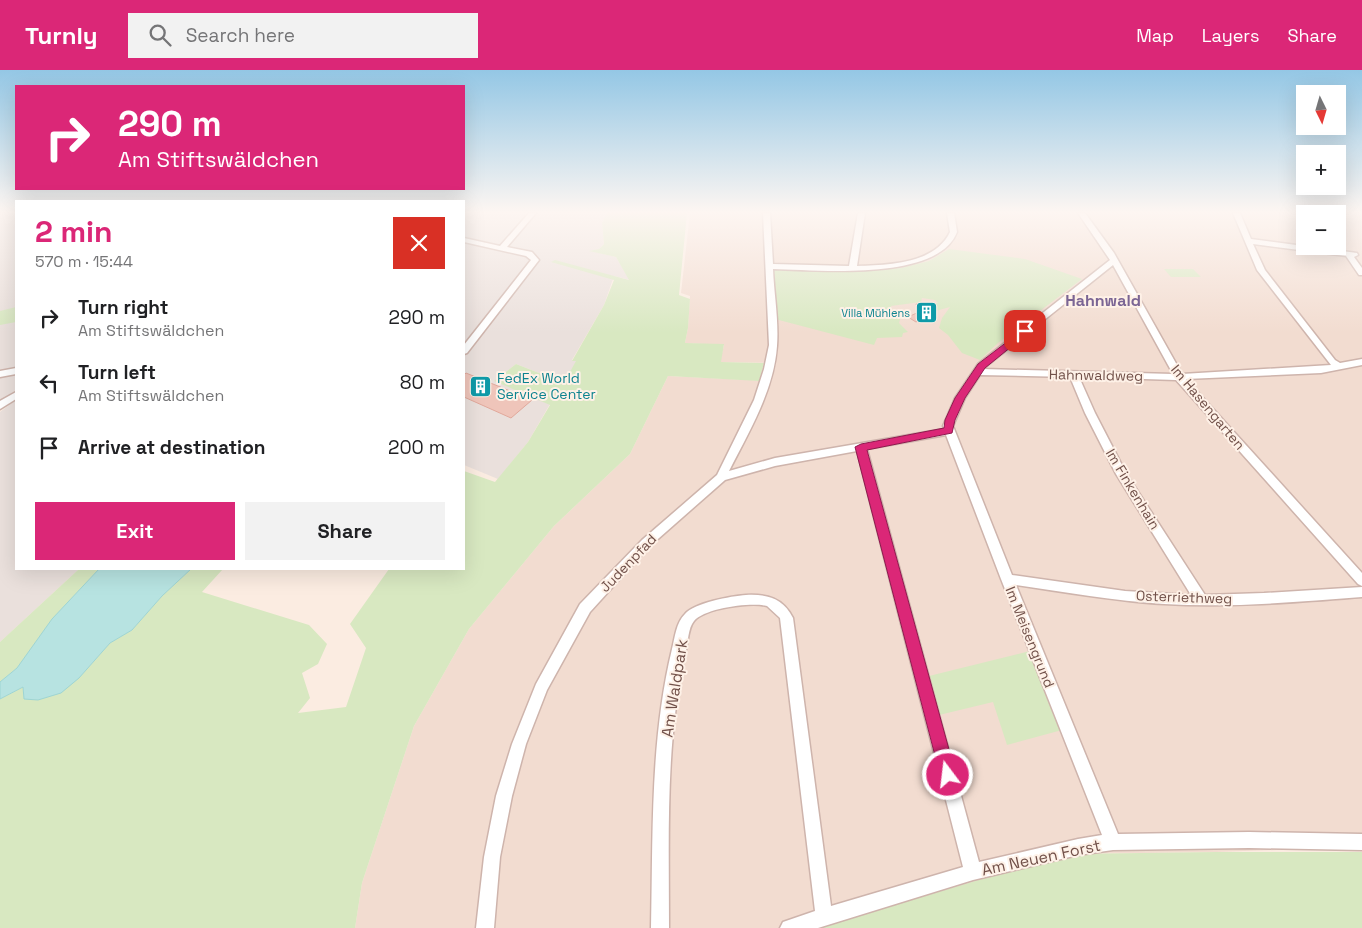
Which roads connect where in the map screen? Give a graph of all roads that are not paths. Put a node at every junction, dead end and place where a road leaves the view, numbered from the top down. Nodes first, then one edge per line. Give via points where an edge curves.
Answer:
1 (520, 253) edge
2 (768, 253) edge
3 (855, 253) edge
4 (934, 253) edge
5 (1109, 253) edge
6 (1254, 253) edge
7 (1337, 253) edge
8 (1114, 260) junction
9 (768, 266) junction
10 (853, 268) junction
11 (1362, 273) edge
12 (465, 350) edge
13 (1362, 362) edge
14 (1339, 368) junction
15 (15, 371) edge
16 (978, 372) junction
17 (0, 374) edge
18 (1074, 374) junction
19 (1179, 377) junction
20 (15, 396) edge
21 (0, 406) edge
22 (949, 431) junction
23 (861, 447) junction
24 (721, 477) junction
25 (1007, 579) junction
26 (1362, 581) edge
27 (1362, 592) edge
28 (1201, 599) junction
29 (1113, 842) junction
30 (1362, 842) edge
31 (973, 872) junction
32 (824, 917) junction
33 (485, 928) edge
34 (660, 928) edge
35 (788, 928) edge

1 - 12 street via 534,257 534,263
2 - 9 street, Judenpfad
3 - 10 street
4 - 10 street via 903,265
5 - 8 street, Im Hasengarten
6 - 14 street via 1265,276
7 - 11 street via 1351,255
8 - 16 street via 981,366
8 - 19 street, Im Hasengarten
9 - 10 street
9 - 24 street, Judenpfad via 773,345 769,369 753,413
13 - 14 street, Hahnwaldweg
14 - 19 street, Hahnwaldweg
15 - 17 street
16 - 18 street, Hahnwaldweg
16 - 22 street via 960,398 950,420
18 - 19 street, Hahnwaldweg
18 - 28 street, Im Finkenhain via 1121,474
19 - 26 street, Im Hasengarten
20 - 21 street
22 - 23 street
22 - 25 street, Im Meisengrund
23 - 24 street via 775,462
23 - 31 street
24 - 33 street, Judenpfad via 646,543 585,608 541,688 518,744 504,796 492,857
25 - 28 street, Osterriethweg via 1096,592
25 - 29 street, Im Meisengrund
27 - 28 street, Osterriethweg via 1283,598
29 - 30 street, Am Neuen Forst
29 - 31 street, Am Neuen Forst
31 - 32 street, Am Neuen Forst
32 - 34 street, Am Waldpark via 786,618 776,606 757,599 701,611 690,616 685,624 667,718
32 - 35 street, Am Neuen Forst

